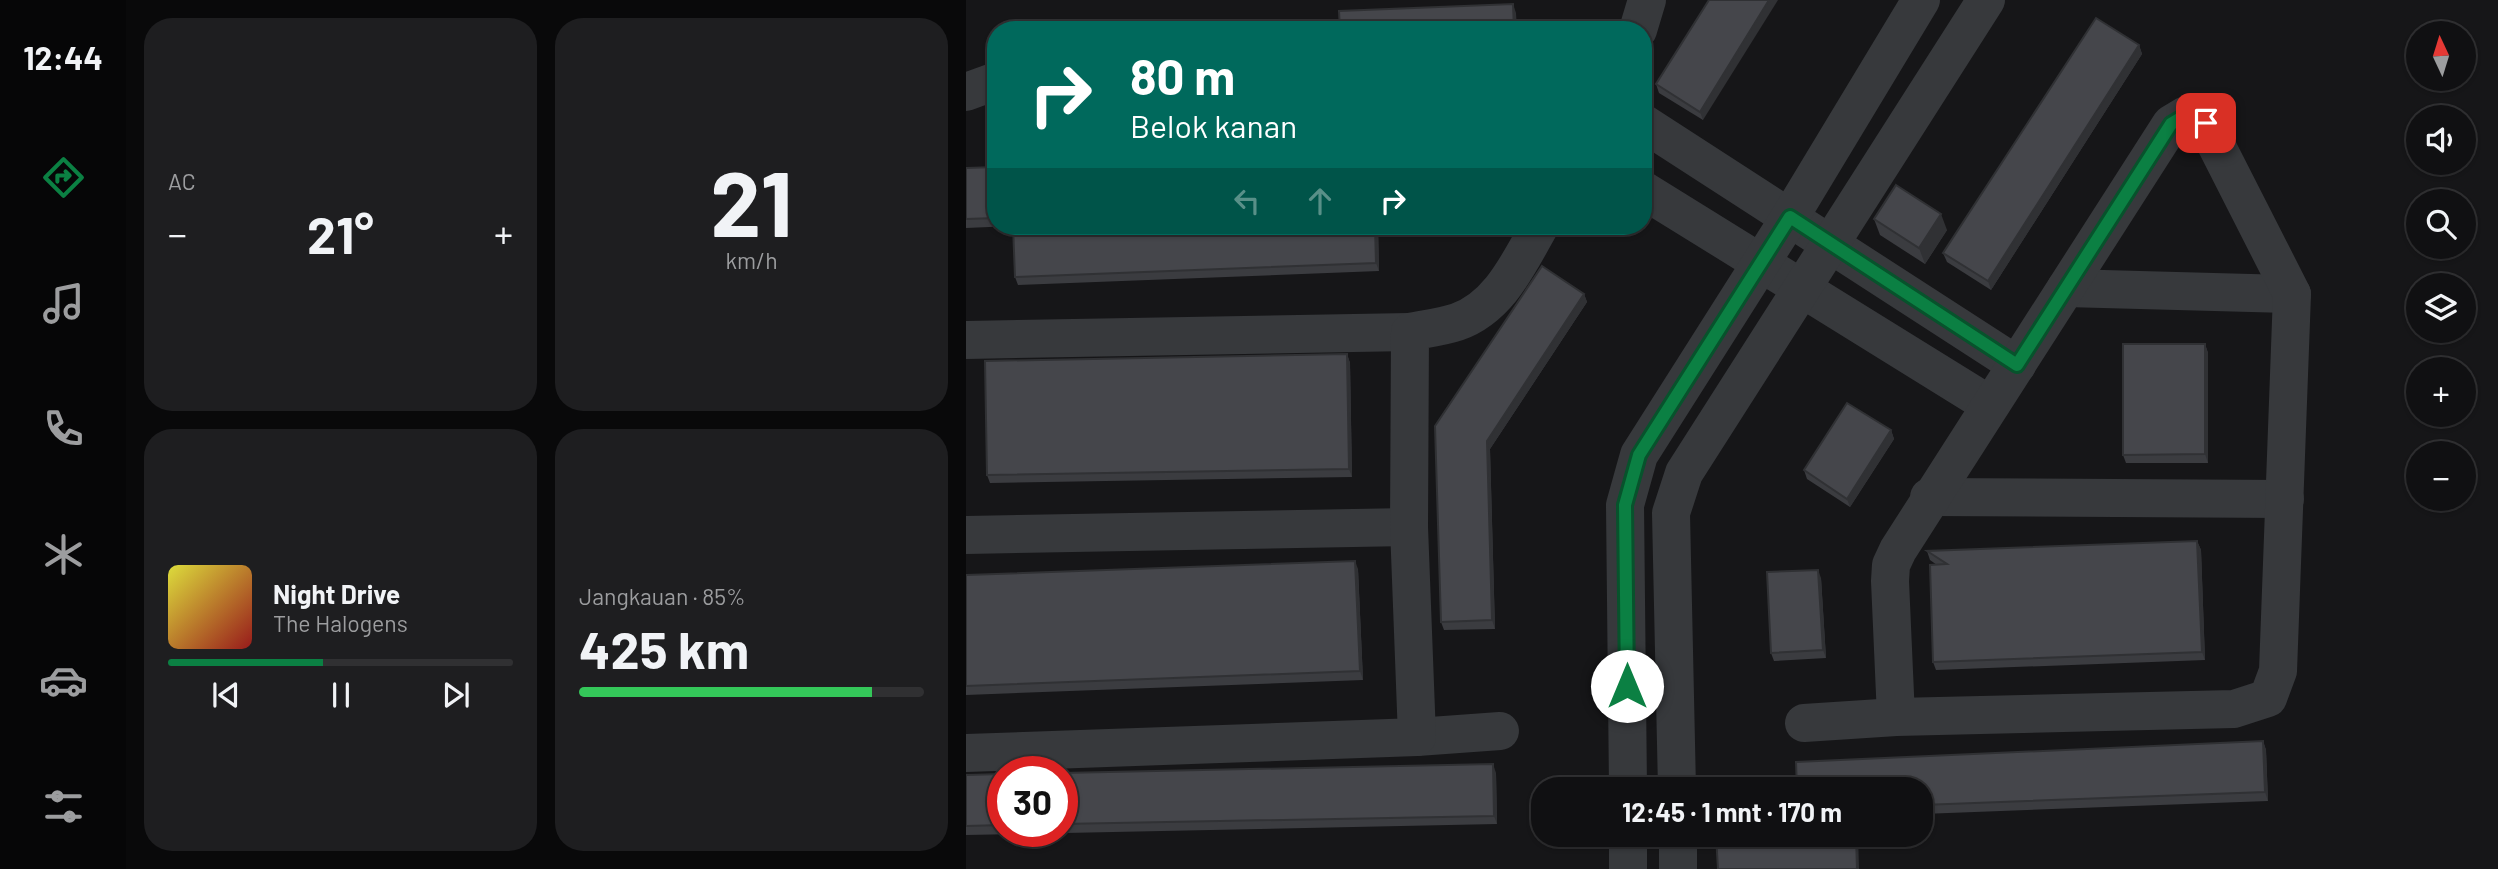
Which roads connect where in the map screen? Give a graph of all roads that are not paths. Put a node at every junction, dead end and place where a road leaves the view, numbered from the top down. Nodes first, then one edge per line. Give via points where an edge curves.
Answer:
1 (1647, 0) edge
2 (1921, 0) edge
3 (1986, 0) edge
4 (1641, 21) edge
5 (987, 84) edge
6 (966, 92) edge
7 (1652, 129) edge
8 (1652, 196) edge
9 (1790, 217) junction
10 (1535, 235) edge
11 (1831, 243) junction
12 (1760, 265) junction
13 (2066, 288) junction
14 (1801, 289) junction
15 (2292, 294) junction
16 (1410, 332) junction
17 (966, 340) edge
18 (2017, 365) junction
19 (1990, 405) junction
20 (1929, 497) junction
21 (2285, 499) junction
22 (1409, 527) junction
23 (966, 534) edge
24 (1896, 717) junction
25 (1804, 723) dead end
26 (1500, 732) dead end
27 (1417, 737) junction
28 (966, 753) edge
29 (1628, 777) edge
30 (1677, 777) edge
31 (1628, 847) edge
32 (1678, 847) edge
33 (1628, 869) edge
34 (1678, 869) edge

1 - 4 street
2 - 9 street
3 - 11 street
5 - 6 street
7 - 9 street
8 - 12 street
9 - 11 street
9 - 12 street
10 - 16 street via 1506,284 1480,311 1457,322
11 - 14 street
11 - 18 street
12 - 14 street
12 - 29 street via 1639,455 1625,505
13 - 15 street
13 - 15 street via 2171,124 2186,115 2206,123
13 - 18 street
14 - 19 street
14 - 30 street via 1684,473 1671,513
15 - 21 street
16 - 17 street
16 - 22 street
18 - 19 street
19 - 20 street
20 - 21 street
20 - 24 street via 1891,565
21 - 24 street via 2278,671 2268,698 2234,709
22 - 23 street
22 - 27 street
24 - 25 street
26 - 27 street
27 - 28 street
31 - 33 street
32 - 34 street

